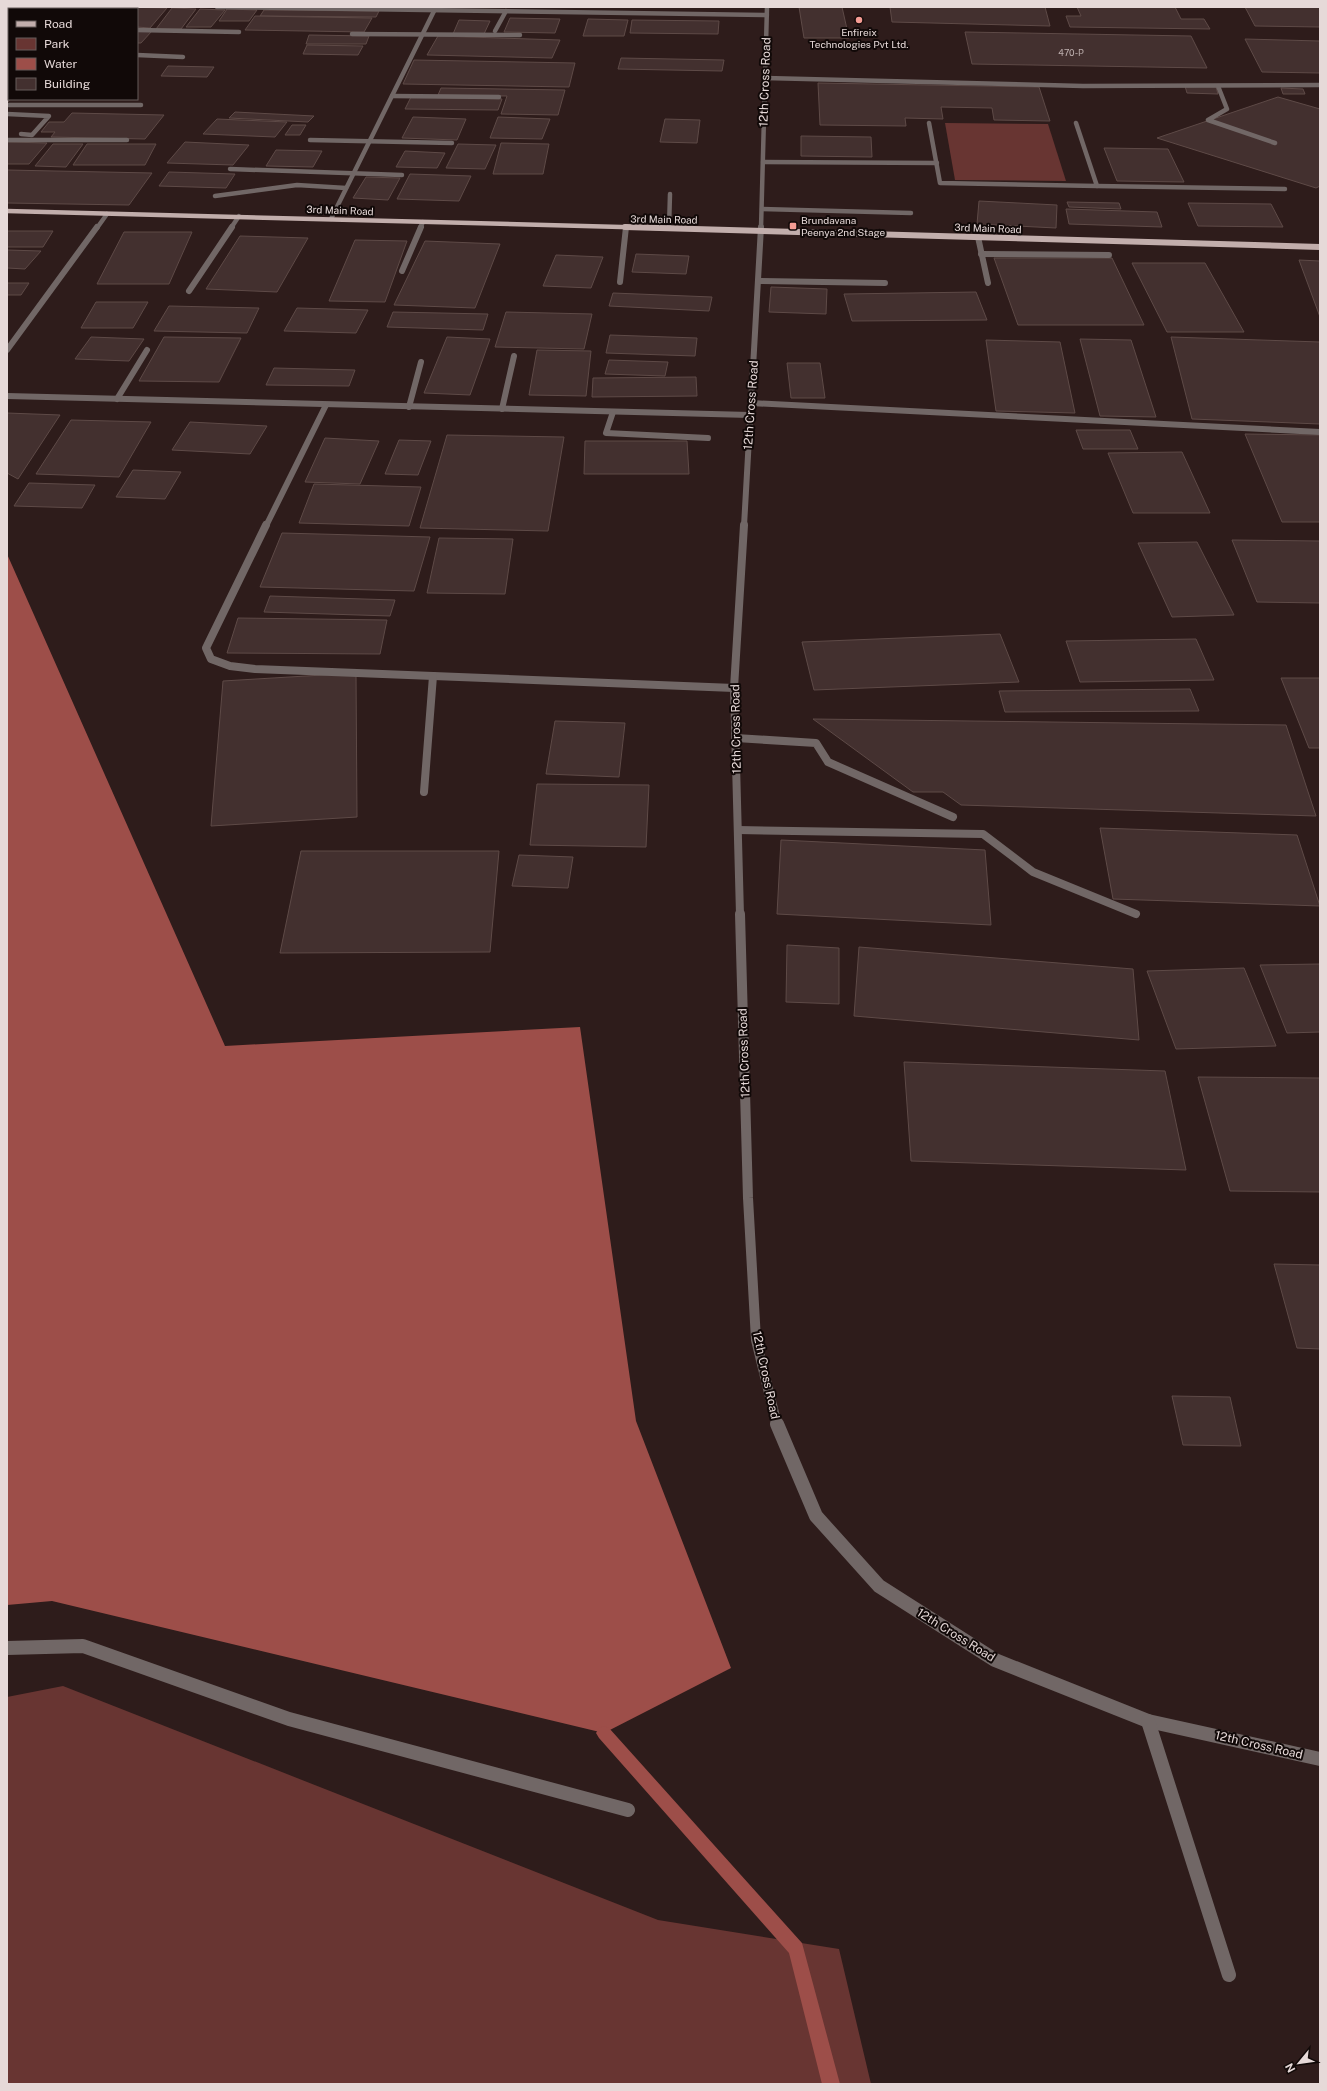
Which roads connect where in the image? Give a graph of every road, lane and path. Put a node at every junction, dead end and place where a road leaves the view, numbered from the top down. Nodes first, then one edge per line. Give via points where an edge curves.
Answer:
1 (217, 7) edge
2 (590, 7) edge
3 (435, 9) edge
4 (767, 11) edge
5 (506, 12) junction
6 (588, 13) junction
7 (138, 30) edge
8 (495, 31) dead end
9 (238, 32) dead end
10 (352, 34) dead end
11 (520, 35) dead end
12 (422, 36) junction
13 (138, 55) edge
14 (183, 57) dead end
15 (765, 78) junction
16 (1218, 86) junction
17 (1320, 86) edge
18 (392, 96) junction
19 (499, 97) dead end
20 (18, 100) edge
21 (7, 105) edge
22 (13, 105) junction
23 (141, 106) dead end
24 (7, 111) edge
25 (7, 114) edge
26 (929, 123) dead end
27 (1076, 123) dead end
28 (7, 134) edge
29 (7, 140) edge
30 (127, 140) dead end
31 (310, 140) dead end
32 (369, 142) junction
33 (452, 143) dead end
34 (1275, 143) dead end
35 (366, 149) junction
36 (374, 149) dead end
37 (763, 162) junction
38 (937, 163) junction
39 (230, 169) dead end
40 (354, 173) junction
41 (402, 175) dead end
42 (1097, 186) junction
43 (346, 188) junction
44 (1285, 189) dead end
45 (670, 194) dead end
46 (215, 196) dead end
47 (762, 209) junction
48 (7, 211) edge
49 (911, 212) dead end
50 (107, 214) junction
51 (239, 216) junction
52 (331, 219) junction
53 (423, 222) junction
54 (626, 227) junction
55 (669, 228) junction
56 (762, 230) junction
57 (978, 237) junction
58 (1320, 247) edge
59 (981, 254) junction
60 (1109, 255) dead end
61 (402, 271) dead end
62 (758, 281) junction
63 (620, 282) dead end
64 (885, 283) dead end
65 (988, 283) dead end
66 (189, 291) dead end
67 (9, 342) edge
68 (7, 350) edge
69 (147, 350) dead end
70 (514, 356) dead end
71 (421, 362) dead end
72 (7, 396) edge
73 (117, 399) junction
74 (751, 403) junction
75 (326, 405) junction
76 (409, 407) junction
77 (502, 409) junction
78 (613, 412) junction
79 (750, 415) junction
80 (1320, 432) edge
81 (708, 438) dead end
82 (433, 676) junction
83 (734, 688) junction
84 (736, 738) junction
85 (424, 792) dead end
86 (953, 817) dead end
87 (738, 830) junction
88 (1136, 914) dead end
89 (7, 1648) edge
90 (1148, 1721) junction
91 (1320, 1759) edge
92 (628, 1810) dead end
93 (1229, 1975) dead end

1 - 3 street
2 - 6 street
3 - 5 street
3 - 12 street
4 - 6 street
4 - 15 street, 12th Cross Road
5 - 6 street
5 - 8 street
7 - 9 street
10 - 12 street
11 - 12 street
12 - 18 street
13 - 14 street
15 - 16 street via 1083,86
15 - 37 street, 12th Cross Road
16 - 17 street
16 - 34 street via 1227,109 1208,120
18 - 19 street
18 - 32 street
20 - 22 street
21 - 22 street
22 - 23 street
22 - 24 street
25 - 28 street via 49,116 32,134
26 - 38 street
27 - 42 street
29 - 30 street
31 - 32 street
32 - 33 street
32 - 35 street
35 - 36 street
35 - 40 street
37 - 38 street
37 - 47 street, 12th Cross Road
38 - 42 street via 940,183
39 - 40 street
40 - 41 street
40 - 43 street
42 - 44 street
43 - 46 street via 297,185
43 - 52 street
45 - 55 street
47 - 49 street
47 - 56 street, 12th Cross Road
48 - 50 main road, 3rd Main Road
50 - 51 main road, 3rd Main Road
50 - 67 street
51 - 52 main road, 3rd Main Road
51 - 66 street
52 - 53 main road, 3rd Main Road
53 - 54 main road, 3rd Main Road
53 - 61 street
54 - 55 main road, 3rd Main Road
54 - 63 street
55 - 56 main road, 3rd Main Road
56 - 57 main road, 3rd Main Road
56 - 62 street, 12th Cross Road
57 - 58 main road, 3rd Main Road
57 - 59 street
59 - 60 street
59 - 65 street
62 - 64 street
62 - 74 street, 12th Cross Road
67 - 68 street
69 - 73 street
70 - 77 street
71 - 76 street
72 - 73 street
73 - 75 street
74 - 79 street, 12th Cross Road
74 - 80 street
75 - 76 street
75 - 82 street via 206,648 211,659 230,666
76 - 77 street
77 - 78 street
78 - 79 street
78 - 81 street via 606,433
79 - 83 street, 12th Cross Road
82 - 83 street
82 - 85 street
83 - 84 street, 12th Cross Road
84 - 86 street via 816,743 828,762
84 - 87 street, 12th Cross Road
87 - 88 street via 984,834 1033,872
87 - 90 street, 12th Cross Road via 748,1198 756,1340 778,1428 816,1516 879,1586 995,1660
89 - 92 street via 83,1646 289,1719
90 - 91 street, 12th Cross Road
90 - 93 street

